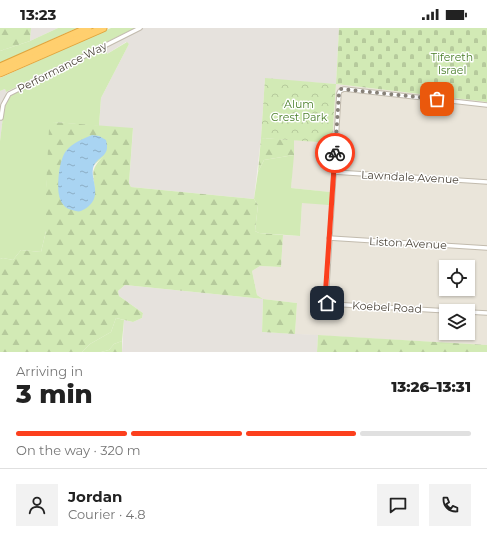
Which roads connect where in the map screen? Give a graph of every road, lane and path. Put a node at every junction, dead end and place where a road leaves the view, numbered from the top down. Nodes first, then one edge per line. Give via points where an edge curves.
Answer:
1 (88, 28) edge
2 (103, 28) edge
3 (140, 28) edge
4 (0, 67) edge
5 (0, 74) edge
6 (487, 105) edge
7 (1, 118) dead end
8 (334, 172) junction
9 (487, 182) edge
10 (329, 238) junction
11 (487, 248) edge
12 (439, 310) edge
13 (475, 312) edge
14 (487, 313) edge

1 - 4 highway
2 - 5 highway
3 - 7 street, Performance Way via 9,94 3,105
6 - 8 street via 341,89
8 - 9 street, Lawndale Avenue
8 - 10 street
10 - 11 street, Liston Avenue
10 - 12 street, Koebel Road via 325,299 327,303
13 - 14 street

